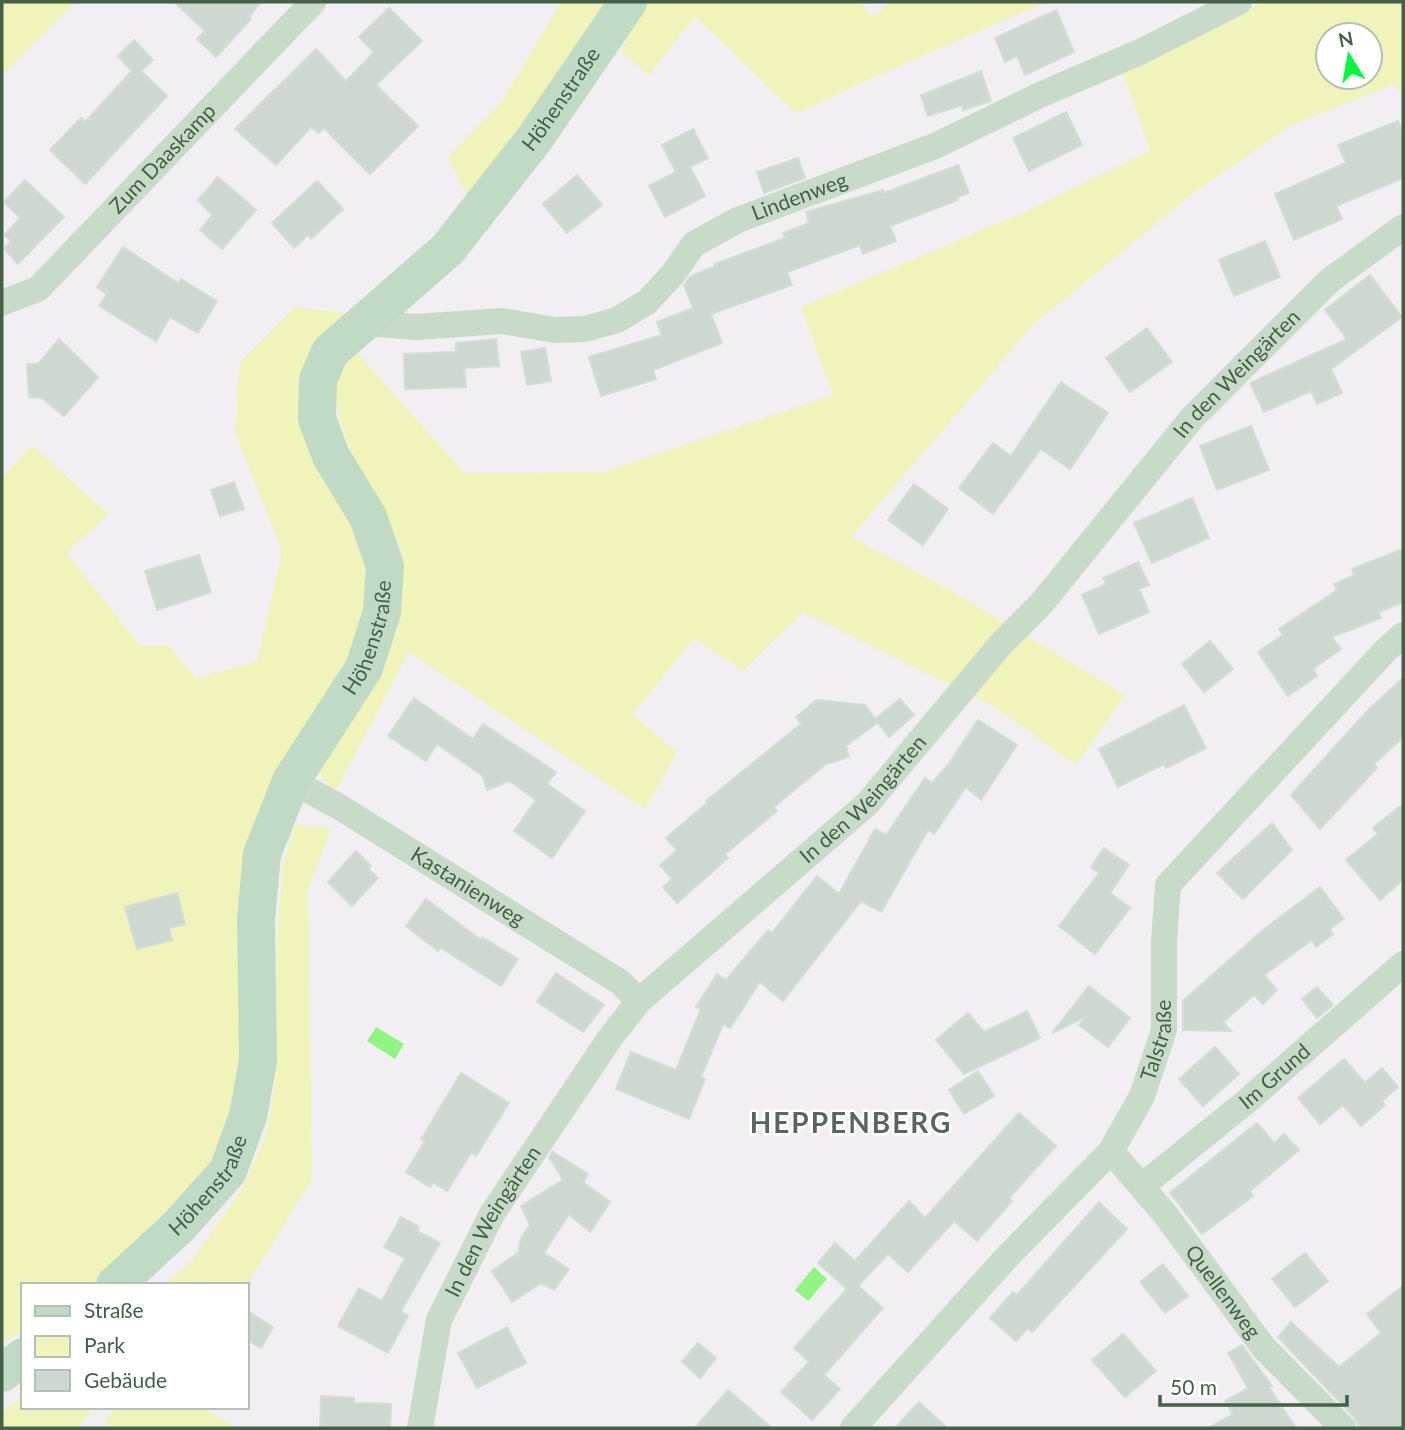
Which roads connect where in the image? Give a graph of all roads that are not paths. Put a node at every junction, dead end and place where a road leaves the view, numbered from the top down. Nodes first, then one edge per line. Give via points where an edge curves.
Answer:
1 (313, 2) edge
2 (628, 2) edge
3 (1239, 2) edge
4 (1403, 227) edge
5 (2, 303) edge
6 (364, 323) junction
7 (1403, 635) edge
8 (291, 781) junction
9 (1403, 964) edge
10 (639, 1001) junction
11 (1111, 1152) junction
12 (1142, 1186) junction
13 (117, 1283) edge
14 (21, 1359) edge
15 (2, 1373) edge
16 (420, 1428) edge
17 (853, 1428) edge
18 (1343, 1428) edge

1 - 5 street, Zum Daaskamp via 38,289
2 - 6 main road, Höhenstraße via 536,138 448,249
3 - 6 street, Lindenweg via 934,146 738,220 694,244 647,302 617,320 585,329 555,330 502,321 416,327
4 - 10 street, In den Weingärten via 1329,281 1192,418 1041,604 1001,644 867,804
6 - 8 main road, Höhenstraße via 330,352 318,380 317,419 331,456 368,517 385,566 382,612 364,668
7 - 11 street, Talstraße via 1168,885 1164,1030 1142,1096
8 - 10 street, Kastanienweg via 620,982
8 - 13 main road, Höhenstraße via 262,854 256,919 258,1060 244,1127 228,1171
9 - 12 street, Im Grund
10 - 16 street, In den Weingärten via 492,1214 439,1321
11 - 12 street, Quellenweg
11 - 17 street, Talstraße via 1007,1257
12 - 18 street, Quellenweg via 1264,1348
14 - 15 main road

